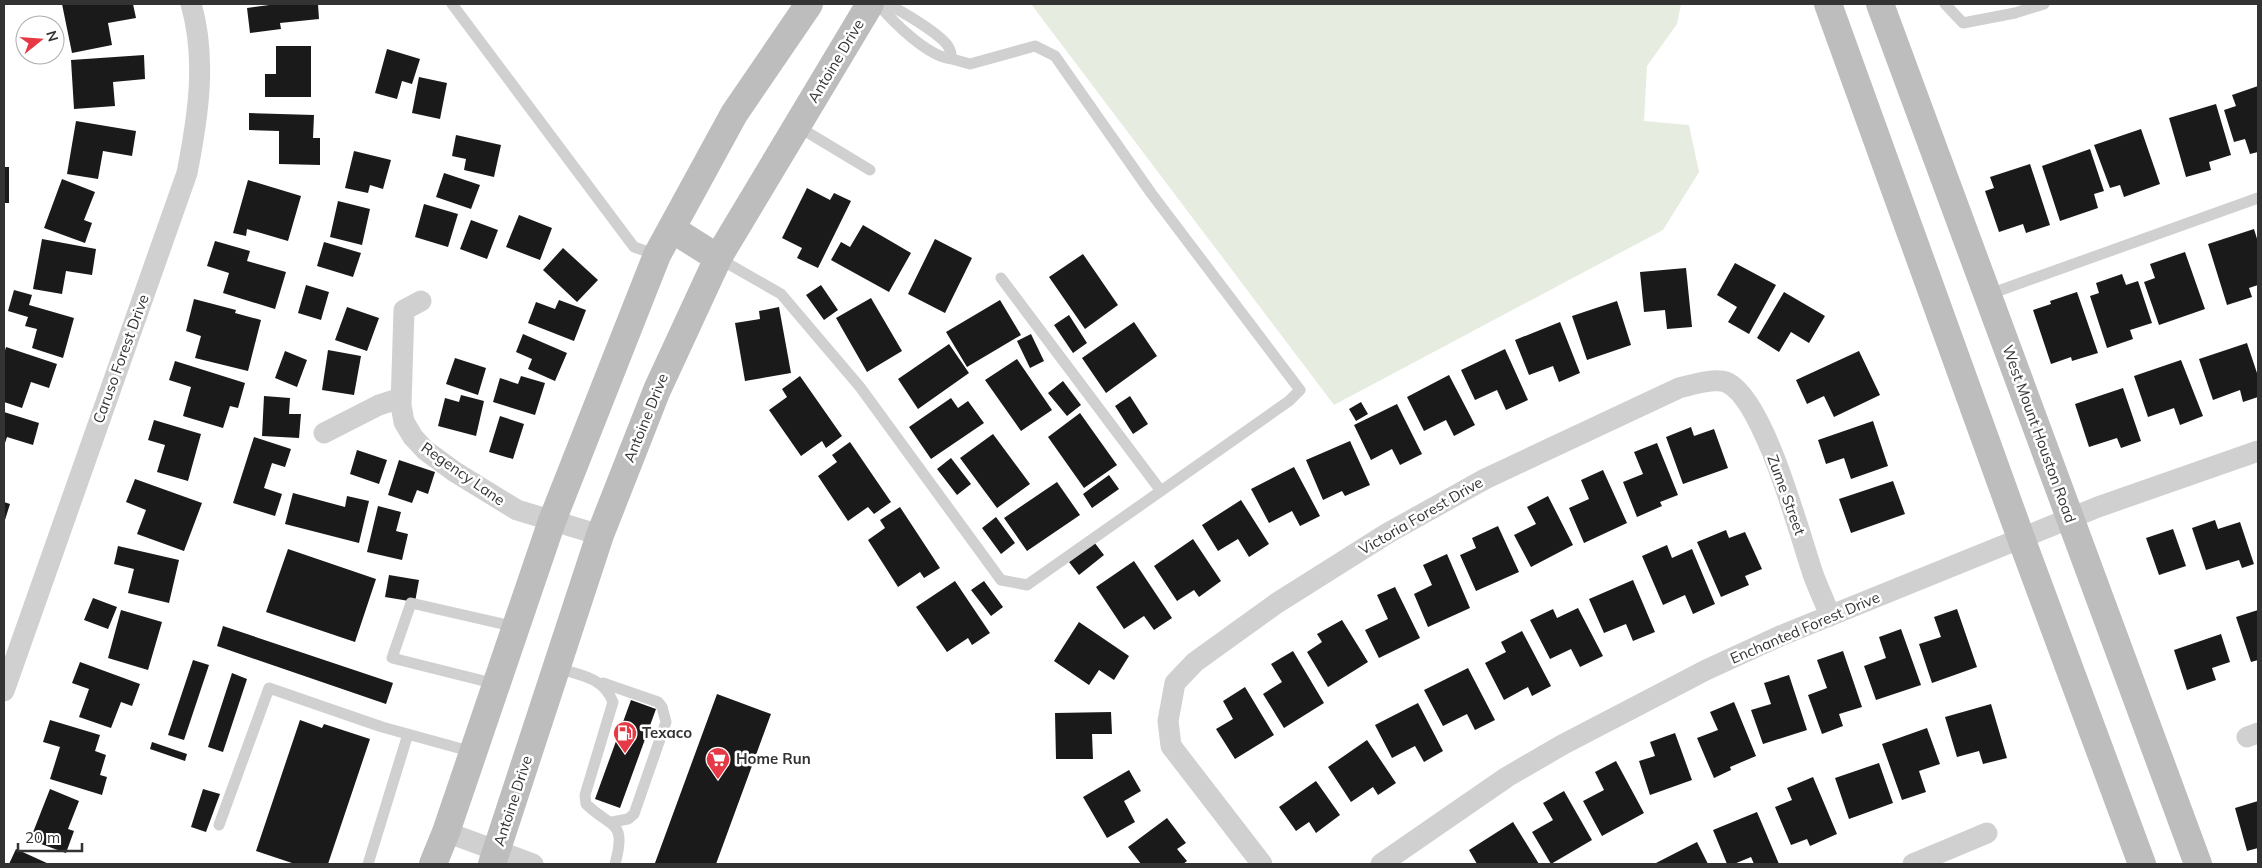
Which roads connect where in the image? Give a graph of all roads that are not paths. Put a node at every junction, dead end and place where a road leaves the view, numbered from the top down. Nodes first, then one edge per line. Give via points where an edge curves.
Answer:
1 (452, 4) edge
2 (809, 4) edge
3 (870, 4) edge
4 (878, 4) edge
5 (886, 4) edge
6 (1828, 4) edge
7 (1880, 4) edge
8 (1945, 4) edge
9 (2044, 4) edge
10 (193, 12) edge
11 (952, 59) junction
12 (797, 126) junction
13 (870, 170) dead end
14 (2258, 198) edge
15 (672, 229) junction
16 (657, 256) junction
17 (718, 258) junction
18 (1002, 278) dead end
19 (1987, 295) junction
20 (422, 301) dead end
21 (1727, 382) joint
22 (401, 398) junction
23 (324, 433) dead end
24 (2258, 451) edge
25 (1160, 491) junction
26 (2070, 518) junction
27 (552, 521) junction
28 (600, 535) junction
29 (2021, 538) junction
30 (1830, 616) junction
31 (516, 627) junction
32 (557, 668) junction
33 (601, 682) junction
34 (496, 684) junction
35 (4, 691) edge
36 (408, 734) junction
37 (473, 752) junction
38 (612, 822) junction
39 (219, 825) dead end
40 (446, 832) junction
41 (1987, 833) dead end
42 (494, 857) edge
43 (368, 864) edge
44 (433, 864) edge
45 (533, 864) edge
46 (615, 864) edge
47 (1262, 864) edge
48 (1381, 864) edge
49 (1914, 864) edge
50 (2142, 864) edge
51 (2198, 864) edge

1 - 16 lane via 634,247
2 - 15 main road via 734,114
3 - 12 main road, Antoine Drive
4 - 11 lane via 895,25 941,58
5 - 11 lane via 904,12 942,40 949,46
6 - 29 main road
7 - 19 main road, West Mount Houston Road
8 - 9 lane via 1963,23
10 - 35 street, Caruso Forest Drive via 200,71 196,125 187,173
11 - 25 lane via 970,64 1035,46 1055,56 1152,193 1300,390
12 - 13 lane
12 - 17 main road, Antoine Drive
14 - 19 lane
15 - 16 main road
15 - 17 main road
16 - 27 main road
17 - 25 lane via 781,294 860,387 1001,580 1027,585
17 - 28 main road, Antoine Drive via 657,390
18 - 25 lane
19 - 26 main road, West Mount Houston Road
20 - 22 street, Regency Lane via 404,310
21 - 30 street, Zume Street via 1753,412 1776,463
21 - 47 street, Victoria Forest Drive via 1679,388 1485,479 1388,533 1277,603 1196,662 1176,683 1168,721 1171,746
22 - 23 street via 379,405
22 - 27 street, Regency Lane via 404,422 425,450 517,510
24 - 26 street, Enchanted Forest Drive
26 - 29 street, Enchanted Forest Drive
26 - 51 main road, West Mount Houston Road
27 - 28 street, Regency Lane
27 - 31 main road
28 - 32 main road, Antoine Drive
29 - 30 street, Enchanted Forest Drive
29 - 50 main road
30 - 48 street, Enchanted Forest Drive via 1706,670 1562,745 1508,777
31 - 34 main road
31 - 34 lane via 411,603 392,658
32 - 33 lane
32 - 42 main road, Antoine Drive
33 - 38 lane via 613,702 586,794 586,804
33 - 38 lane via 658,702 666,722 634,814 628,819
34 - 37 main road
36 - 37 lane
36 - 39 lane via 269,688
36 - 43 lane
37 - 40 main road
38 - 46 lane via 621,843
40 - 42 street
40 - 44 main road
41 - 49 street
42 - 45 street

